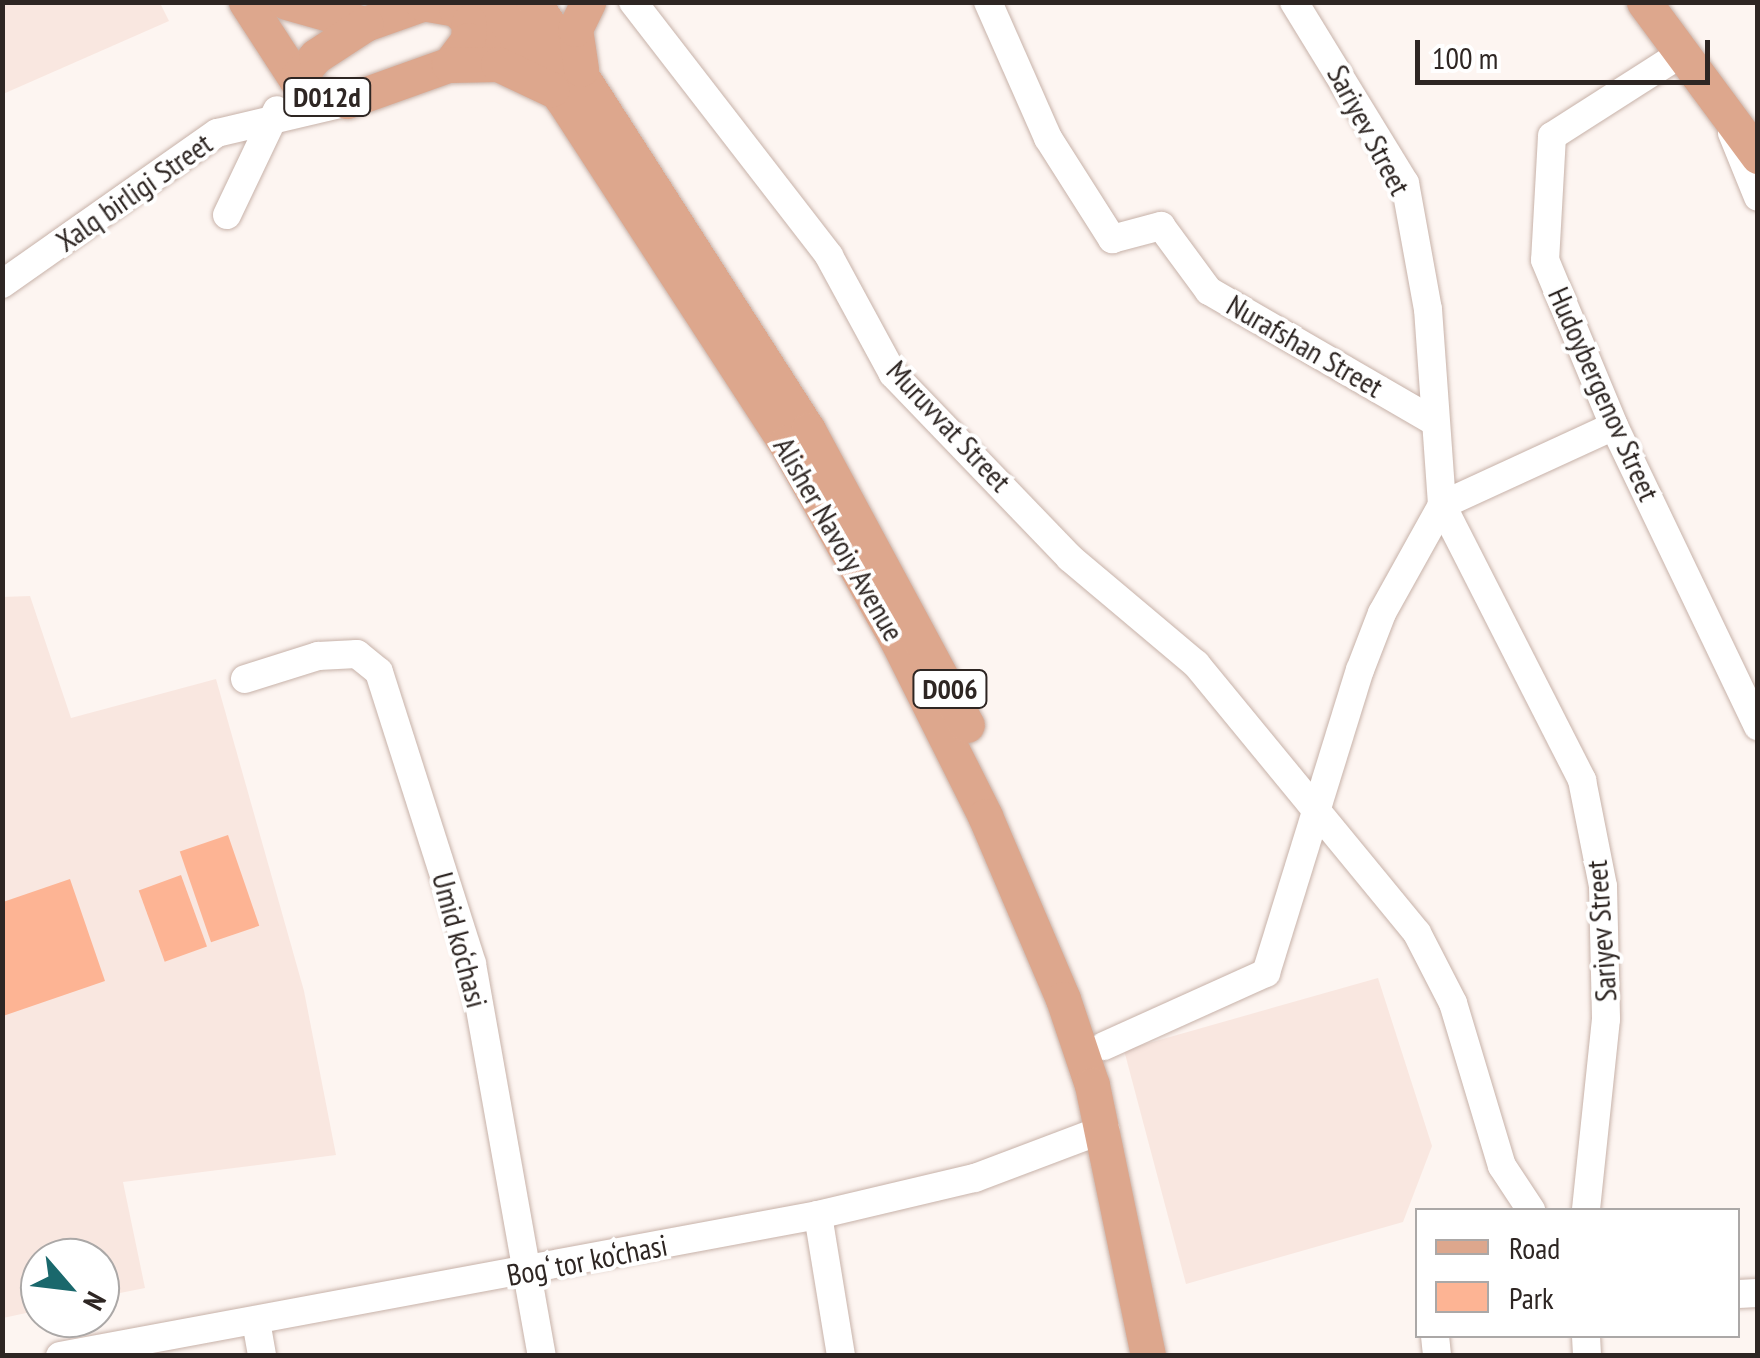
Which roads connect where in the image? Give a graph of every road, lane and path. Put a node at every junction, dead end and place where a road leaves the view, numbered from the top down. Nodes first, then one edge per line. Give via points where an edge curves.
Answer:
1 (246, 2) edge
2 (286, 2) edge
3 (588, 2) edge
4 (633, 2) edge
5 (988, 2) edge
6 (1294, 2) edge
7 (1644, 2) edge
8 (523, 6) edge
9 (402, 9) edge
10 (1682, 53) junction
11 (448, 65) junction
12 (296, 79) junction
13 (575, 92) junction
14 (354, 101) junction
15 (1720, 103) junction
16 (273, 116) junction
17 (217, 134) junction
18 (1758, 156) edge
19 (1758, 197) edge
20 (2, 284) edge
21 (1435, 422) junction
22 (1614, 426) junction
23 (1442, 506) junction
24 (245, 679) dead end
25 (1758, 726) edge
26 (1318, 804) junction
27 (1104, 1046) junction
28 (1105, 1129) junction
29 (1530, 1208) edge
30 (1586, 1208) edge
31 (818, 1215) junction
32 (524, 1272) junction
33 (256, 1321) junction
34 (60, 1356) edge
35 (262, 1356) edge
36 (542, 1356) edge
37 (840, 1356) edge
38 (1148, 1356) edge
39 (1171, 1356) edge

1 - 12 main road, D012d
2 - 9 main road
3 - 13 main road via 574,35
4 - 26 street, Muruvvat Street via 829,256 893,374 1070,558 1196,664
5 - 21 street, Nurafshan Street via 1048,138 1112,238 1161,226 1209,291
6 - 21 street, Sariyev Street via 1404,183 1428,309
7 - 10 main road
8 - 11 main road
8 - 13 main road, Alisher Navoiy Avenue / D006
9 - 11 main road via 451,6 468,22 467,43
9 - 12 main road, D012d via 316,56
10 - 15 main road
10 - 22 street, Hudoybergenov Street via 1552,136 1545,260
11 - 13 main road via 513,68
11 - 14 main road, D012d
12 - 14 main road, D012d via 324,96
12 - 16 street
13 - 27 main road, Alisher Navoiy Avenue / D006 via 808,430 889,571 1007,807
13 - 28 main road, Alisher Navoiy Avenue / D006 via 912,668 1064,999
14 - 16 street, Xalq birligi Street
15 - 18 main road
15 - 19 street
16 - 17 street, Xalq birligi Street
16 - 17 street via 227,216 242,156 236,142
17 - 20 street, Xalq birligi Street
21 - 23 street, Sariyev Street
22 - 23 street
22 - 25 street, Hudoybergenov Street
23 - 26 street via 1382,613
23 - 30 street, Sariyev Street via 1582,780 1603,886 1606,1018
24 - 32 street, Umid ko‘chasi via 318,656 356,654 379,672 472,964
26 - 27 street via 1266,973
26 - 29 street, Muruvvat Street via 1417,933 1453,1003 1502,1166
27 - 39 main road, Alisher Navoiy Avenue / D006 via 1140,1182
28 - 31 street, Bog‘ tor ko‘chasi via 976,1178
28 - 38 main road, Alisher Navoiy Avenue / D006
31 - 32 street, Bog‘ tor ko‘chasi
31 - 37 street
32 - 33 street, Bog‘ tor ko‘chasi
32 - 36 street, Umid ko‘chasi
33 - 34 street, Bog‘ tor ko‘chasi
33 - 35 street

